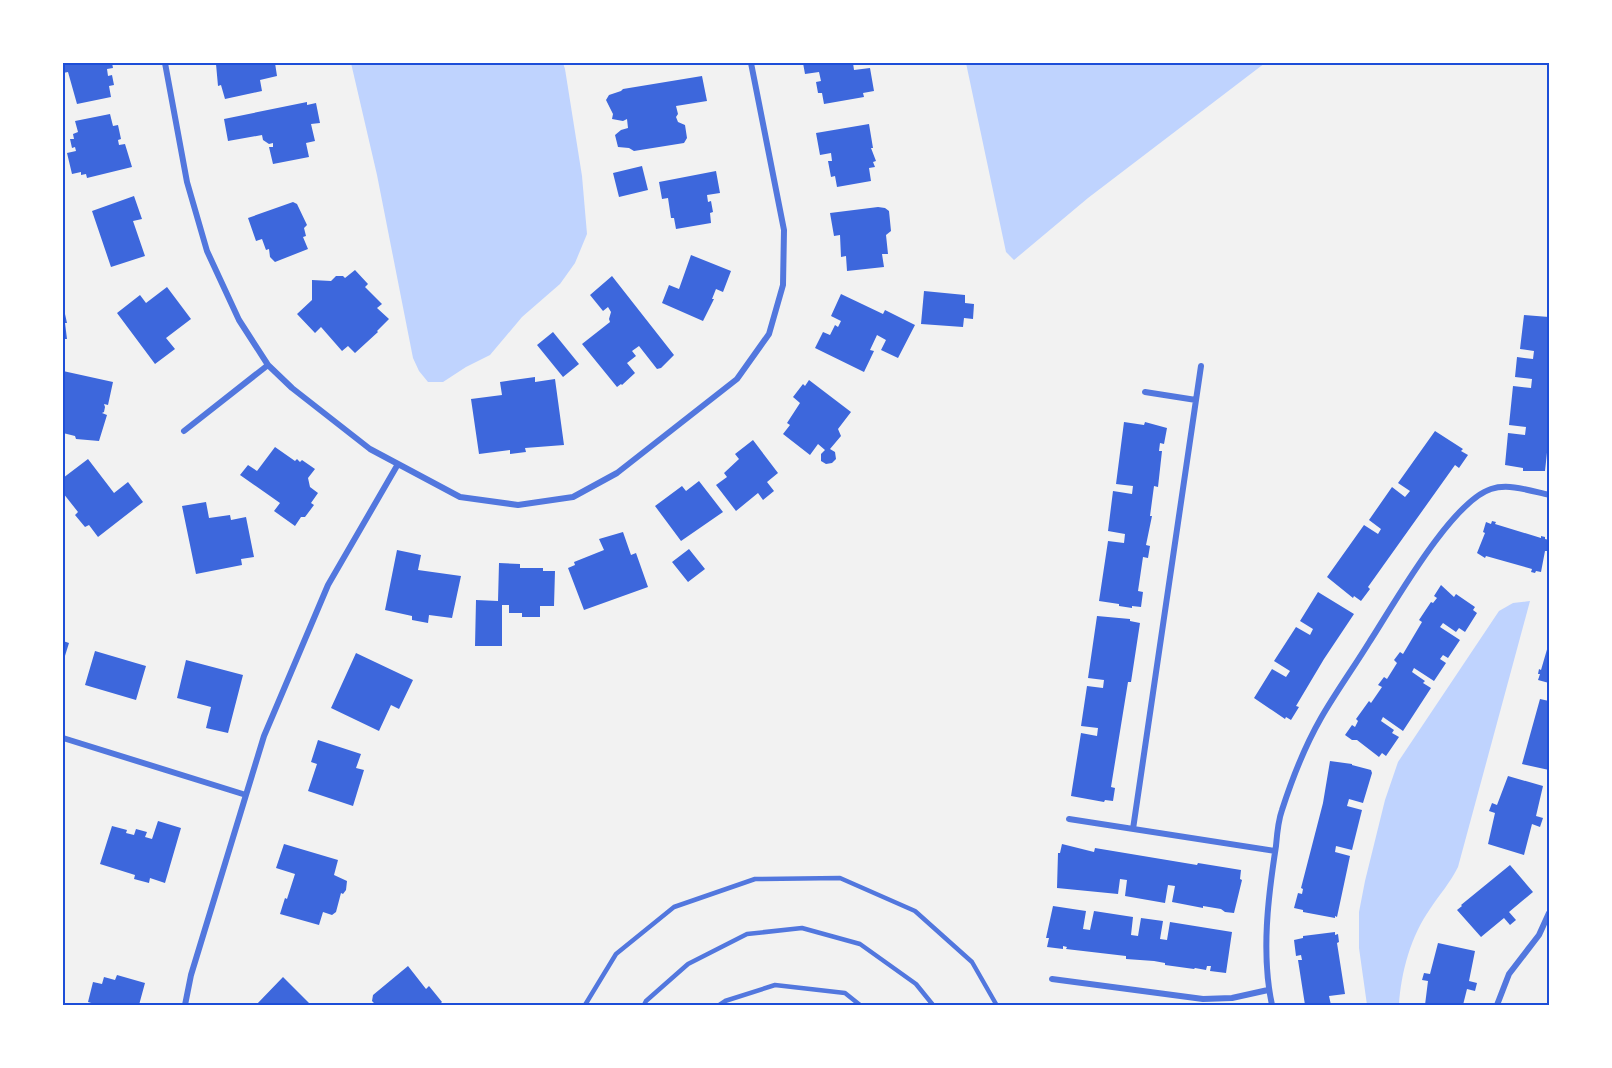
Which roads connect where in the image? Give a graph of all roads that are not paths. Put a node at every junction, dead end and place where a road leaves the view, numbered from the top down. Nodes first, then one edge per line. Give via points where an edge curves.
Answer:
1 (165, 63) edge
2 (751, 63) edge
3 (268, 365) junction
4 (1201, 366) dead end
5 (1145, 392) dead end
6 (1196, 400) junction
7 (184, 431) dead end
8 (398, 464) junction
9 (1549, 495) edge
10 (63, 738) edge
11 (246, 795) junction
12 (1069, 819) dead end
13 (1133, 829) junction
14 (1275, 851) junction
15 (1549, 913) edge
16 (1052, 979) dead end
17 (1268, 990) junction
18 (185, 1005) edge
19 (585, 1005) edge
20 (644, 1005) edge
21 (719, 1005) edge
22 (860, 1005) edge
23 (933, 1005) edge
24 (994, 1005) edge
25 (1272, 1005) edge
26 (1497, 1005) edge

1 - 3 street via 188,182 207,251 239,320
2 - 8 street via 784,230 783,285 769,334 736,379 617,473 573,497 518,505 460,497
3 - 7 street
3 - 8 street via 370,449
4 - 6 street
5 - 6 street
6 - 13 street
8 - 11 street via 328,585 264,736
9 - 14 street via 1512,487 1490,489 1464,506 1450,523 1416,569 1321,719 1281,812
10 - 11 street
11 - 18 street
12 - 13 street
13 - 14 street
14 - 17 street via 1267,927
15 - 26 street via 1539,935 1509,974
16 - 17 street via 1203,999
17 - 25 street
19 - 24 lane via 616,954 674,907 755,879 840,878 915,911 972,962
20 - 23 lane via 688,964 747,934 802,928 860,944 916,984
21 - 22 lane via 775,985 845,993

